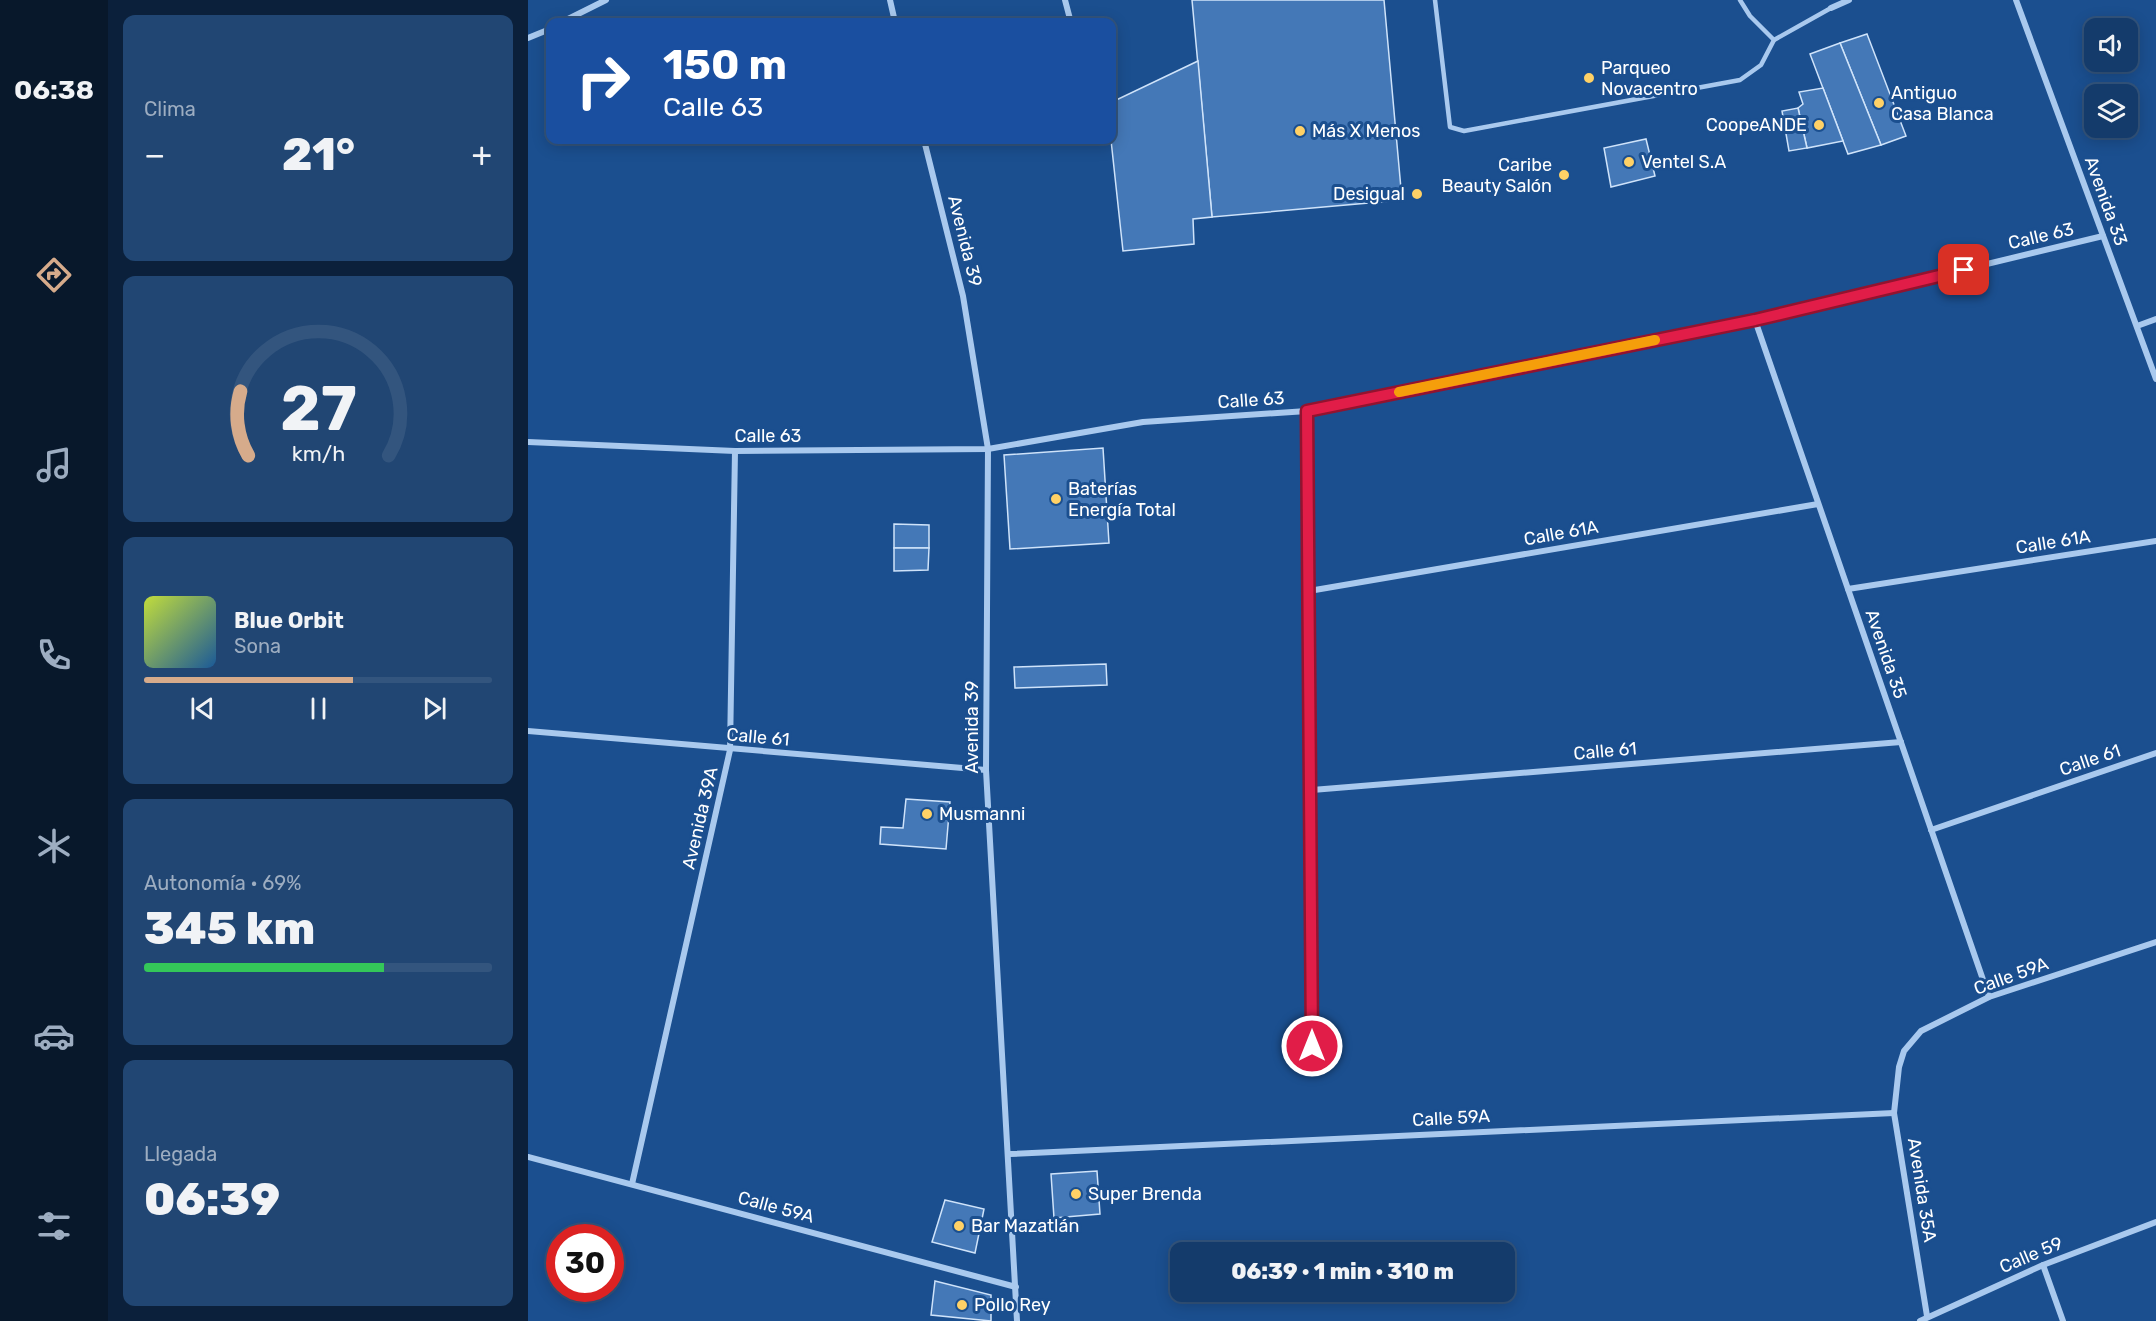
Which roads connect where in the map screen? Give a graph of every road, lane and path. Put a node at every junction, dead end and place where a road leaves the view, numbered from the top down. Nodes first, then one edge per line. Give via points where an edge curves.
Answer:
1 (606, 0) edge
2 (890, 0) edge
3 (1065, 0) edge
4 (1435, 0) edge
5 (1740, 0) edge
6 (1849, 0) edge
7 (2016, 0) edge
8 (1831, 8) joint
9 (570, 18) edge
10 (894, 18) edge
11 (1070, 18) edge
12 (546, 31) edge
13 (528, 38) edge
14 (1774, 40) junction
15 (925, 144) edge
16 (2103, 236) junction
17 (2156, 319) edge
18 (1755, 320) junction
19 (2137, 326) junction
20 (2156, 379) edge
21 (1307, 411) junction
22 (528, 442) edge
23 (988, 449) junction
24 (735, 451) junction
25 (1818, 504) junction
26 (2156, 541) edge
27 (1848, 589) junction
28 (1309, 591) junction
29 (528, 732) edge
30 (1901, 742) junction
31 (730, 750) junction
32 (2156, 753) edge
33 (986, 770) junction
34 (1312, 789) junction
35 (1931, 830) junction
36 (2156, 942) edge
37 (1989, 998) junction
38 (1312, 1046) dead end
39 (1899, 1067) joint
40 (1894, 1113) junction
41 (1010, 1154) junction
42 (528, 1157) edge
43 (632, 1184) junction
44 (2156, 1222) edge
45 (2043, 1265) junction
46 (1016, 1287) junction
47 (1927, 1316) junction
48 (1017, 1321) edge
49 (1920, 1321) edge
50 (2063, 1321) edge

1 - 9 street
2 - 10 street
3 - 11 street
4 - 14 lane via 1450,127 1464,131 1740,80 1761,65
5 - 14 lane
6 - 8 street
7 - 16 street, Avenida 33
8 - 14 lane
12 - 13 street
15 - 23 street, Avenida 39 via 963,296
16 - 18 street, Calle 63
16 - 19 street, Avenida 33
17 - 19 street
18 - 21 street, Calle 63
18 - 25 street, Avenida 35
19 - 20 street, Avenida 33
21 - 23 street, Calle 63 via 1143,422
21 - 28 street
22 - 24 street, Calle 63
23 - 24 street, Calle 63
23 - 33 street, Avenida 39
24 - 31 street, Avenida 39A
25 - 27 street, Avenida 35
25 - 28 street, Calle 61A
26 - 27 street, Calle 61A
27 - 30 street, Avenida 35
28 - 34 street
29 - 31 street, Calle 61
30 - 34 street, Calle 61
30 - 35 street, Avenida 35
31 - 33 street, Calle 61
31 - 43 street, Avenida 39A
32 - 35 street, Calle 61
33 - 41 street, Avenida 39
34 - 38 street
35 - 37 street, Avenida 35
36 - 37 street, Calle 59A
37 - 39 street, Calle 59A via 1921,1031 1905,1051
39 - 40 street, Avenida 35A
40 - 41 street, Calle 59A
40 - 47 street, Avenida 35A
41 - 46 street, Avenida 39
42 - 43 street, Calle 59A
43 - 46 street, Calle 59A
44 - 45 street, Calle 59
45 - 47 street, Calle 59
45 - 50 street
46 - 48 street, Avenida 39
47 - 49 street, Calle 59

